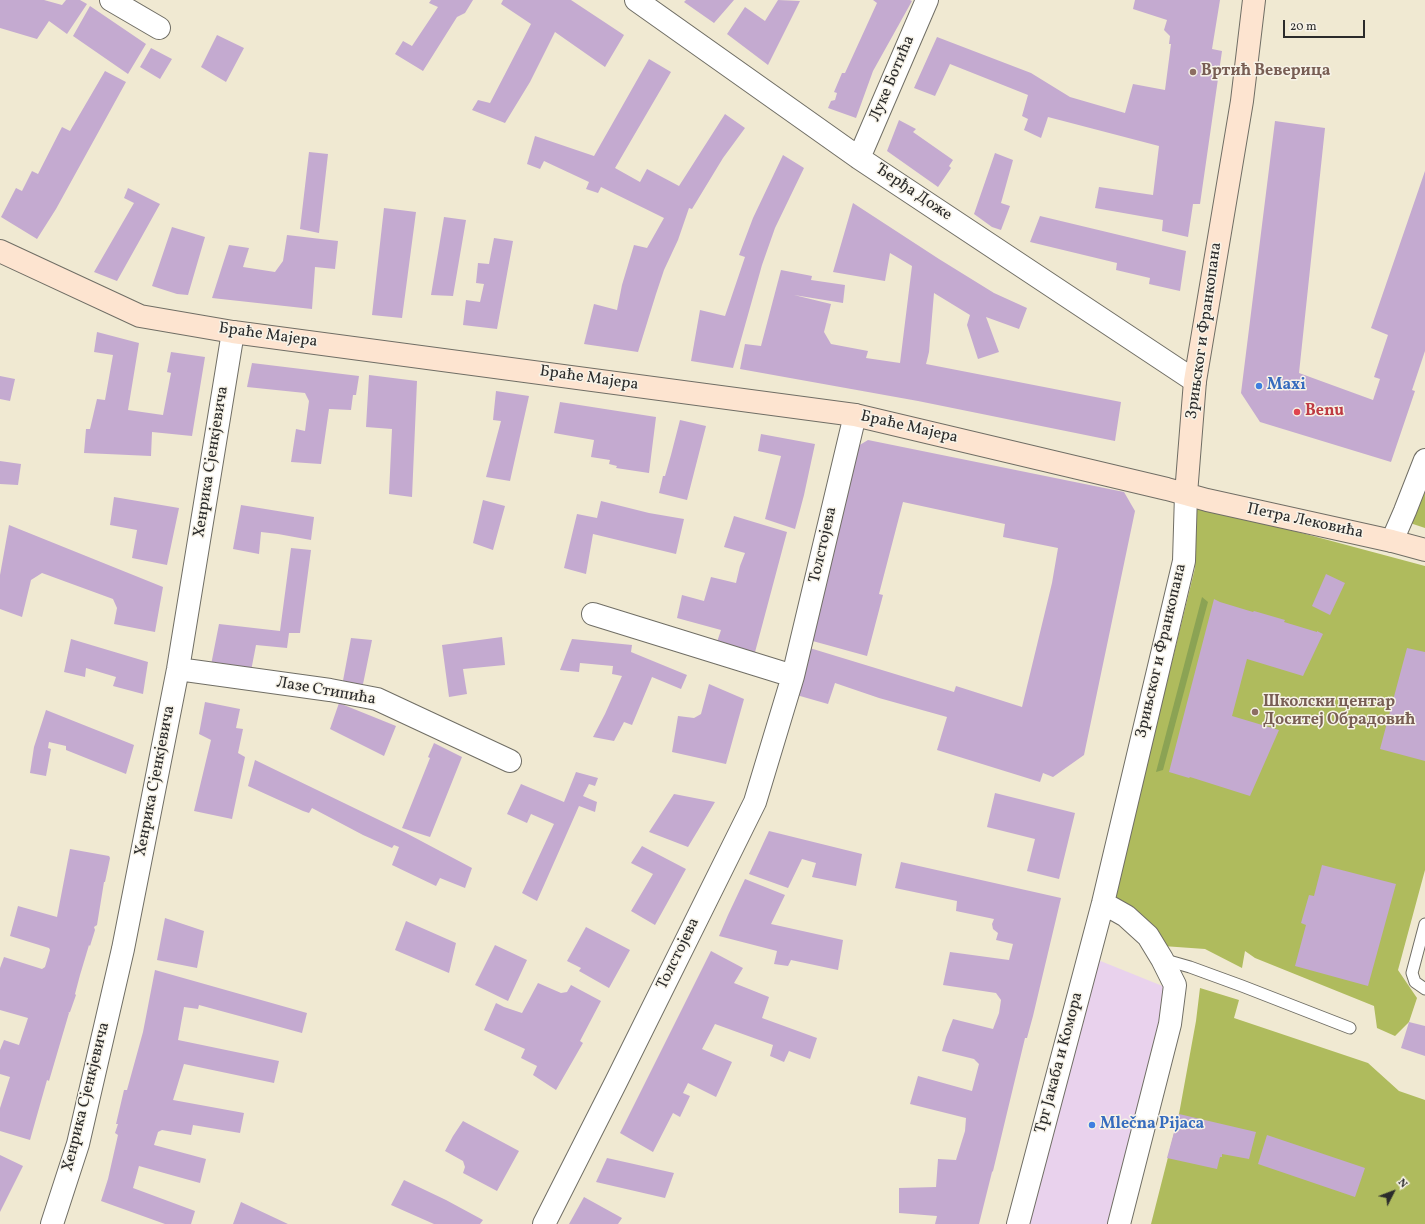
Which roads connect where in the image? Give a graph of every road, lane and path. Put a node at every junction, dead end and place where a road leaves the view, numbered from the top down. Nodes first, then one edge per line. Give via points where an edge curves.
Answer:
1 (111, 0) edge
2 (636, 0) edge
3 (926, 0) edge
4 (1254, 0) edge
5 (159, 28) dead end
6 (859, 158) junction
7 (0, 251) edge
8 (233, 332) junction
9 (1195, 381) junction
10 (855, 415) junction
11 (1425, 460) edge
12 (1186, 494) junction
13 (1392, 541) junction
14 (1425, 550) edge
15 (593, 614) dead end
16 (178, 669) junction
17 (793, 676) junction
18 (1138, 754) joint
19 (510, 761) dead end
20 (1103, 903) junction
21 (1425, 924) edge
22 (1162, 959) junction
23 (1425, 988) edge
24 (1350, 1028) dead end
25 (52, 1224) edge
26 (544, 1224) edge
27 (1018, 1224) edge
28 (1119, 1224) edge

1 - 5 street
2 - 6 street, Ђерђа Доже
3 - 6 street, Луке Ботића
4 - 9 street, Зрињског и Франкопана via 1242,100
6 - 9 street, Ђерђа Доже
7 - 8 street, Браће Мајера via 140,316
8 - 10 street, Браће Мајера
8 - 16 street, Хенрика Сјенкјевича
9 - 12 street, Зрињског и Франкопана
10 - 12 street, Браће Мајера
10 - 17 street, Толстојева
11 - 13 street
12 - 13 street, Петра Лековића
12 - 18 street, Зрињског и Франкопана via 1184,560
13 - 14 street, Петра Лековића
15 - 17 street
16 - 19 street, Лазе Стипића via 377,699
16 - 25 street, Хенрика Сјенкјевича via 121,956 78,1144
17 - 26 street, Толстојева via 755,802
18 - 20 street, Трг Јакаба и Комора
20 - 22 street via 1126,916 1148,936
20 - 27 street, Трг Јакаба и Комора
21 - 23 lane via 1412,973 1416,982
22 - 24 lane via 1242,986
22 - 28 street via 1176,985 1170,1024

